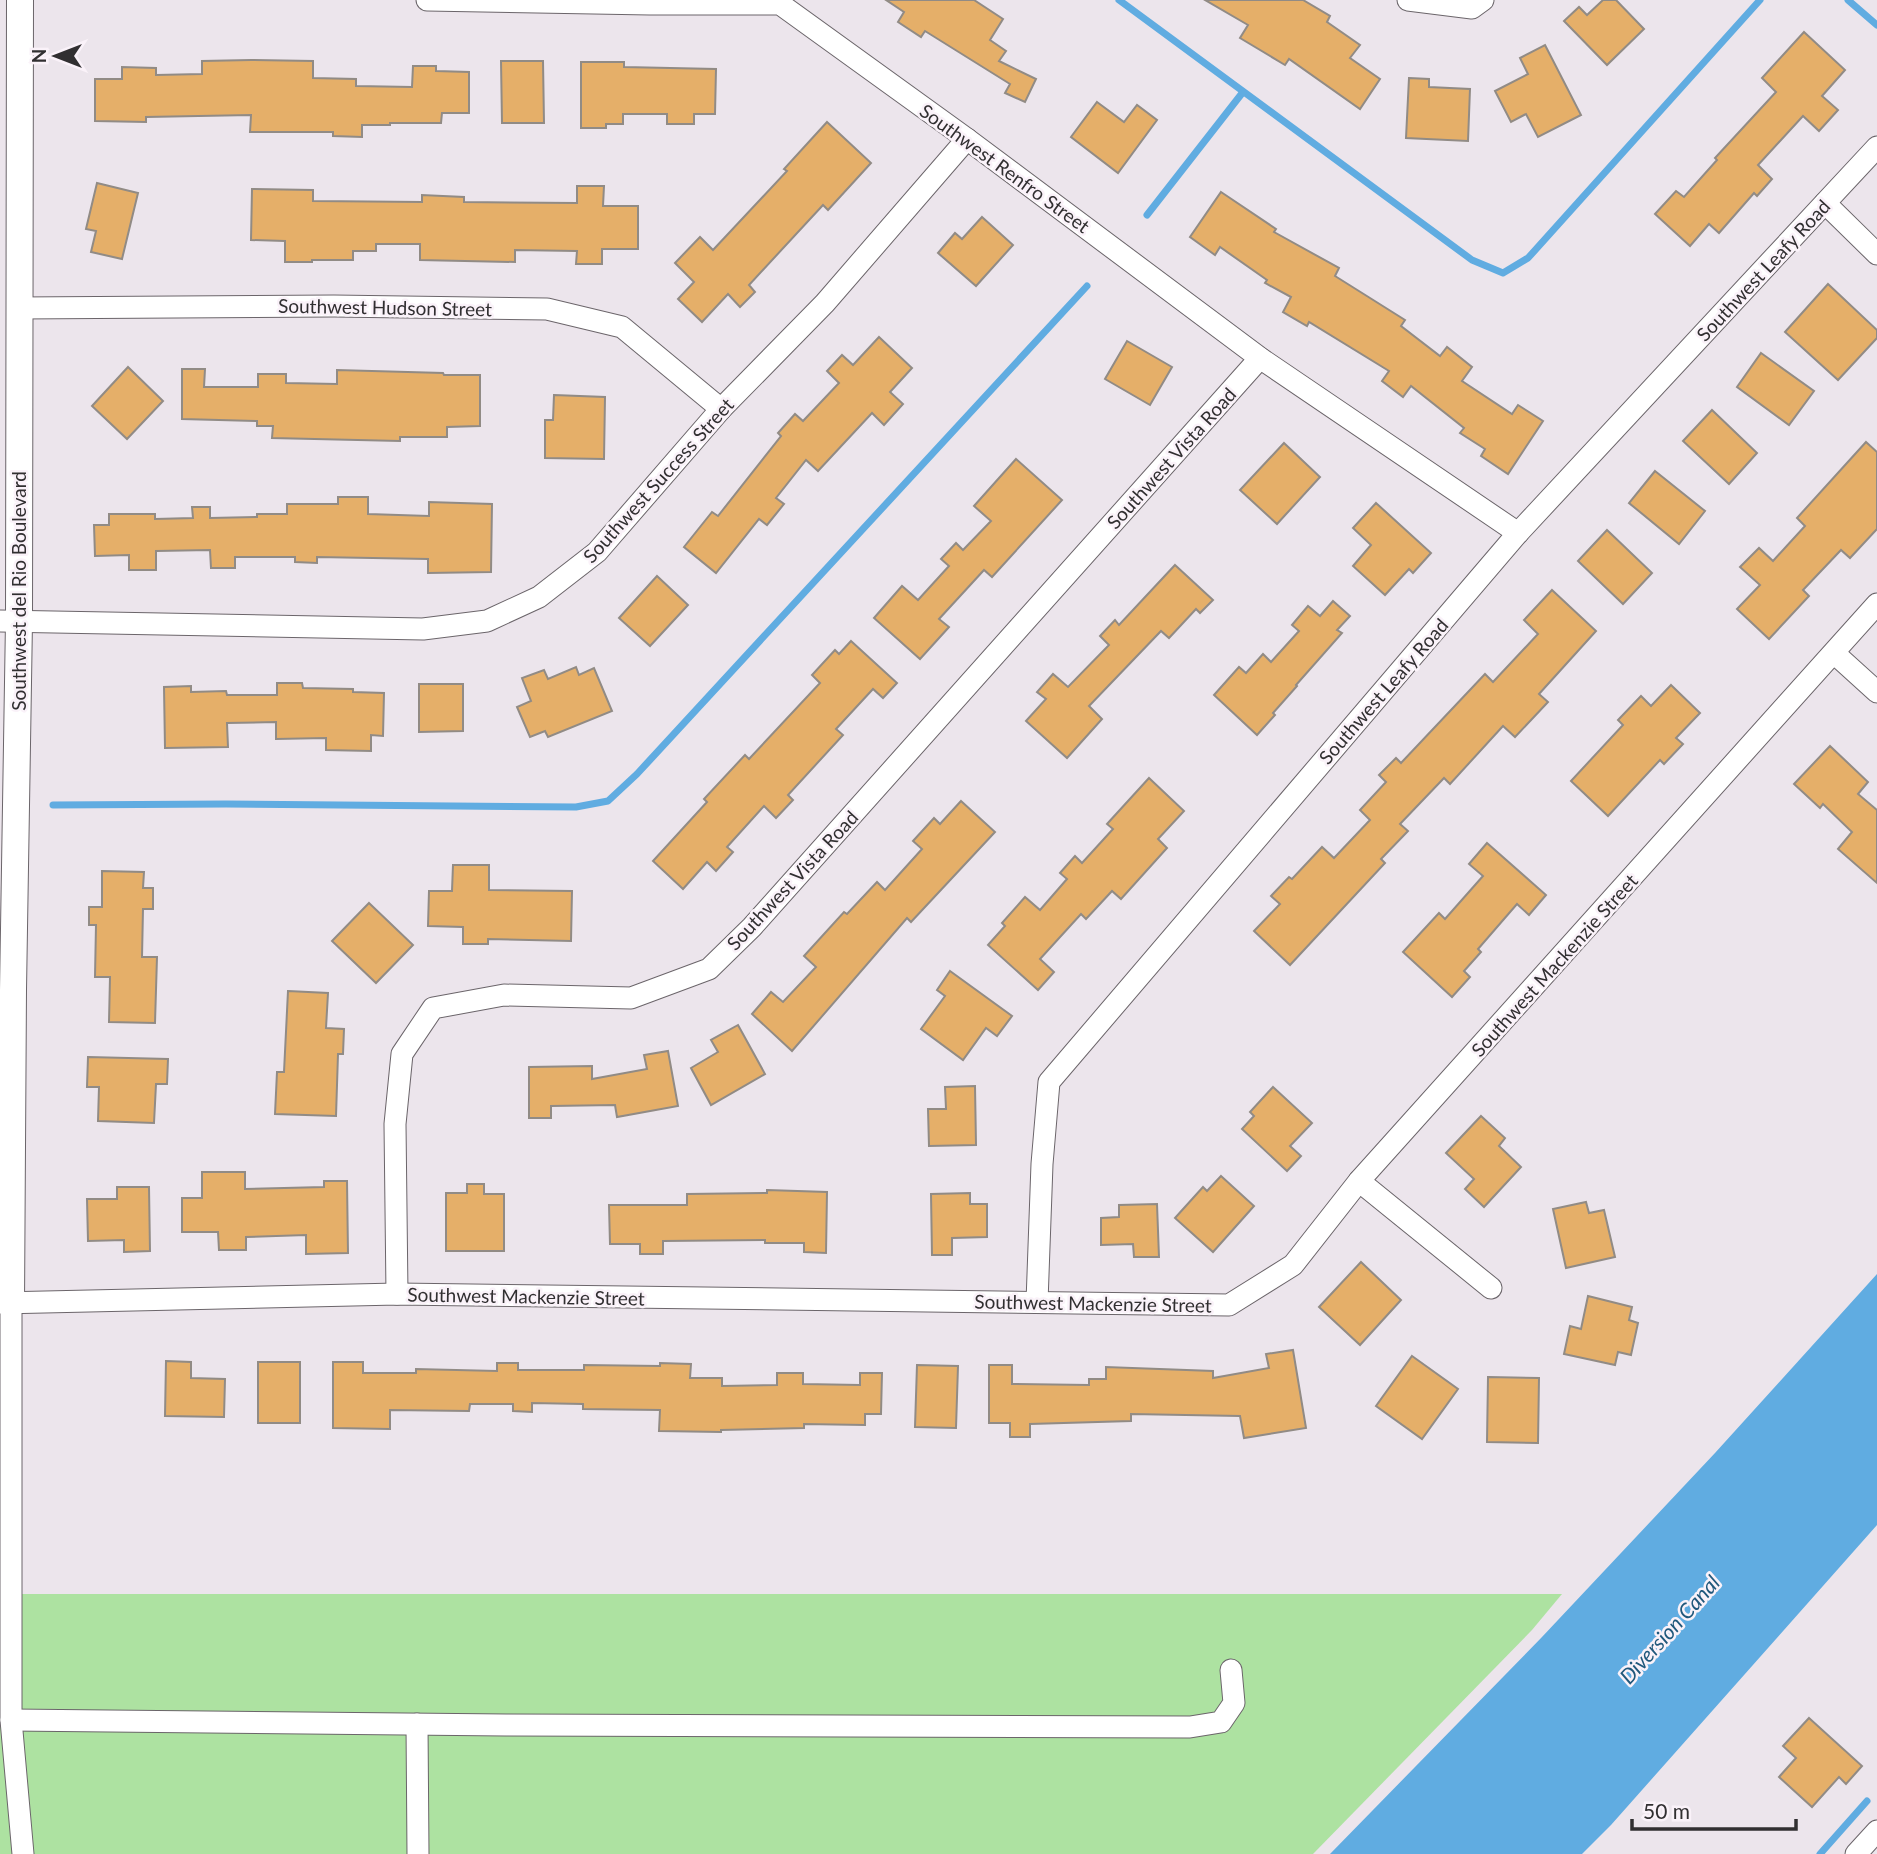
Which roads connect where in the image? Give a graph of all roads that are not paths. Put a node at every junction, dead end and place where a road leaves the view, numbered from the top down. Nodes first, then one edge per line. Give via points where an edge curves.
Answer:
1 (20, 0) edge
2 (427, 0) edge
3 (1408, 0) edge
4 (1483, 0) edge
5 (780, 2) edge
6 (967, 139) junction
7 (1877, 147) edge
8 (1825, 203) junction
9 (1877, 254) edge
10 (18, 308) junction
11 (1260, 358) junction
12 (721, 409) junction
13 (1518, 533) junction
14 (1877, 604) edge
15 (9, 621) edge
16 (1834, 653) junction
17 (1877, 692) edge
18 (6, 990) edge
19 (1359, 1181) junction
20 (1491, 1288) dead end
21 (397, 1294) junction
22 (1037, 1302) junction
23 (6, 1303) edge
24 (1231, 1670) dead end
25 (11, 1720) junction
26 (417, 1724) junction
27 (1877, 1831) edge
28 (23, 1854) edge
29 (418, 1854) edge
30 (1856, 1854) edge

1 - 10 street, Southwest del Rio Boulevard
2 - 5 street, Southwest Renfro Street
3 - 4 street via 1472,8
5 - 6 street, Southwest Renfro Street
6 - 11 street, Southwest Renfro Street
6 - 12 street, Southwest Success Street via 825,303
7 - 8 street, Southwest Leafy Road
8 - 9 street
8 - 13 street, Southwest Leafy Road
10 - 12 street, Southwest Hudson Street via 547,309 622,327
10 - 15 street, Southwest del Rio Boulevard
11 - 13 street, Southwest Renfro Street
11 - 21 street, Southwest Vista Road via 752,927 709,968 631,998 504,995 433,1009 402,1054 395,1124
12 - 15 street, Southwest Success Street via 597,552 538,597 486,621 422,629
13 - 22 street, Southwest Leafy Road via 1049,1082
14 - 16 street, Southwest Mackenzie Street
15 - 18 street, Southwest del Rio Boulevard
16 - 17 street
16 - 19 street, Southwest Mackenzie Street
18 - 23 street, Southwest del Rio Boulevard
19 - 20 street
19 - 22 street, Southwest Mackenzie Street via 1293,1265 1229,1305
21 - 22 street, Southwest Mackenzie Street
21 - 23 street, Southwest Mackenzie Street
23 - 25 street, Southwest del Rio Boulevard
24 - 26 street via 1234,1703 1221,1722 1190,1727
25 - 26 street
25 - 28 street, Southwest del Rio Boulevard
26 - 29 street
27 - 30 street

